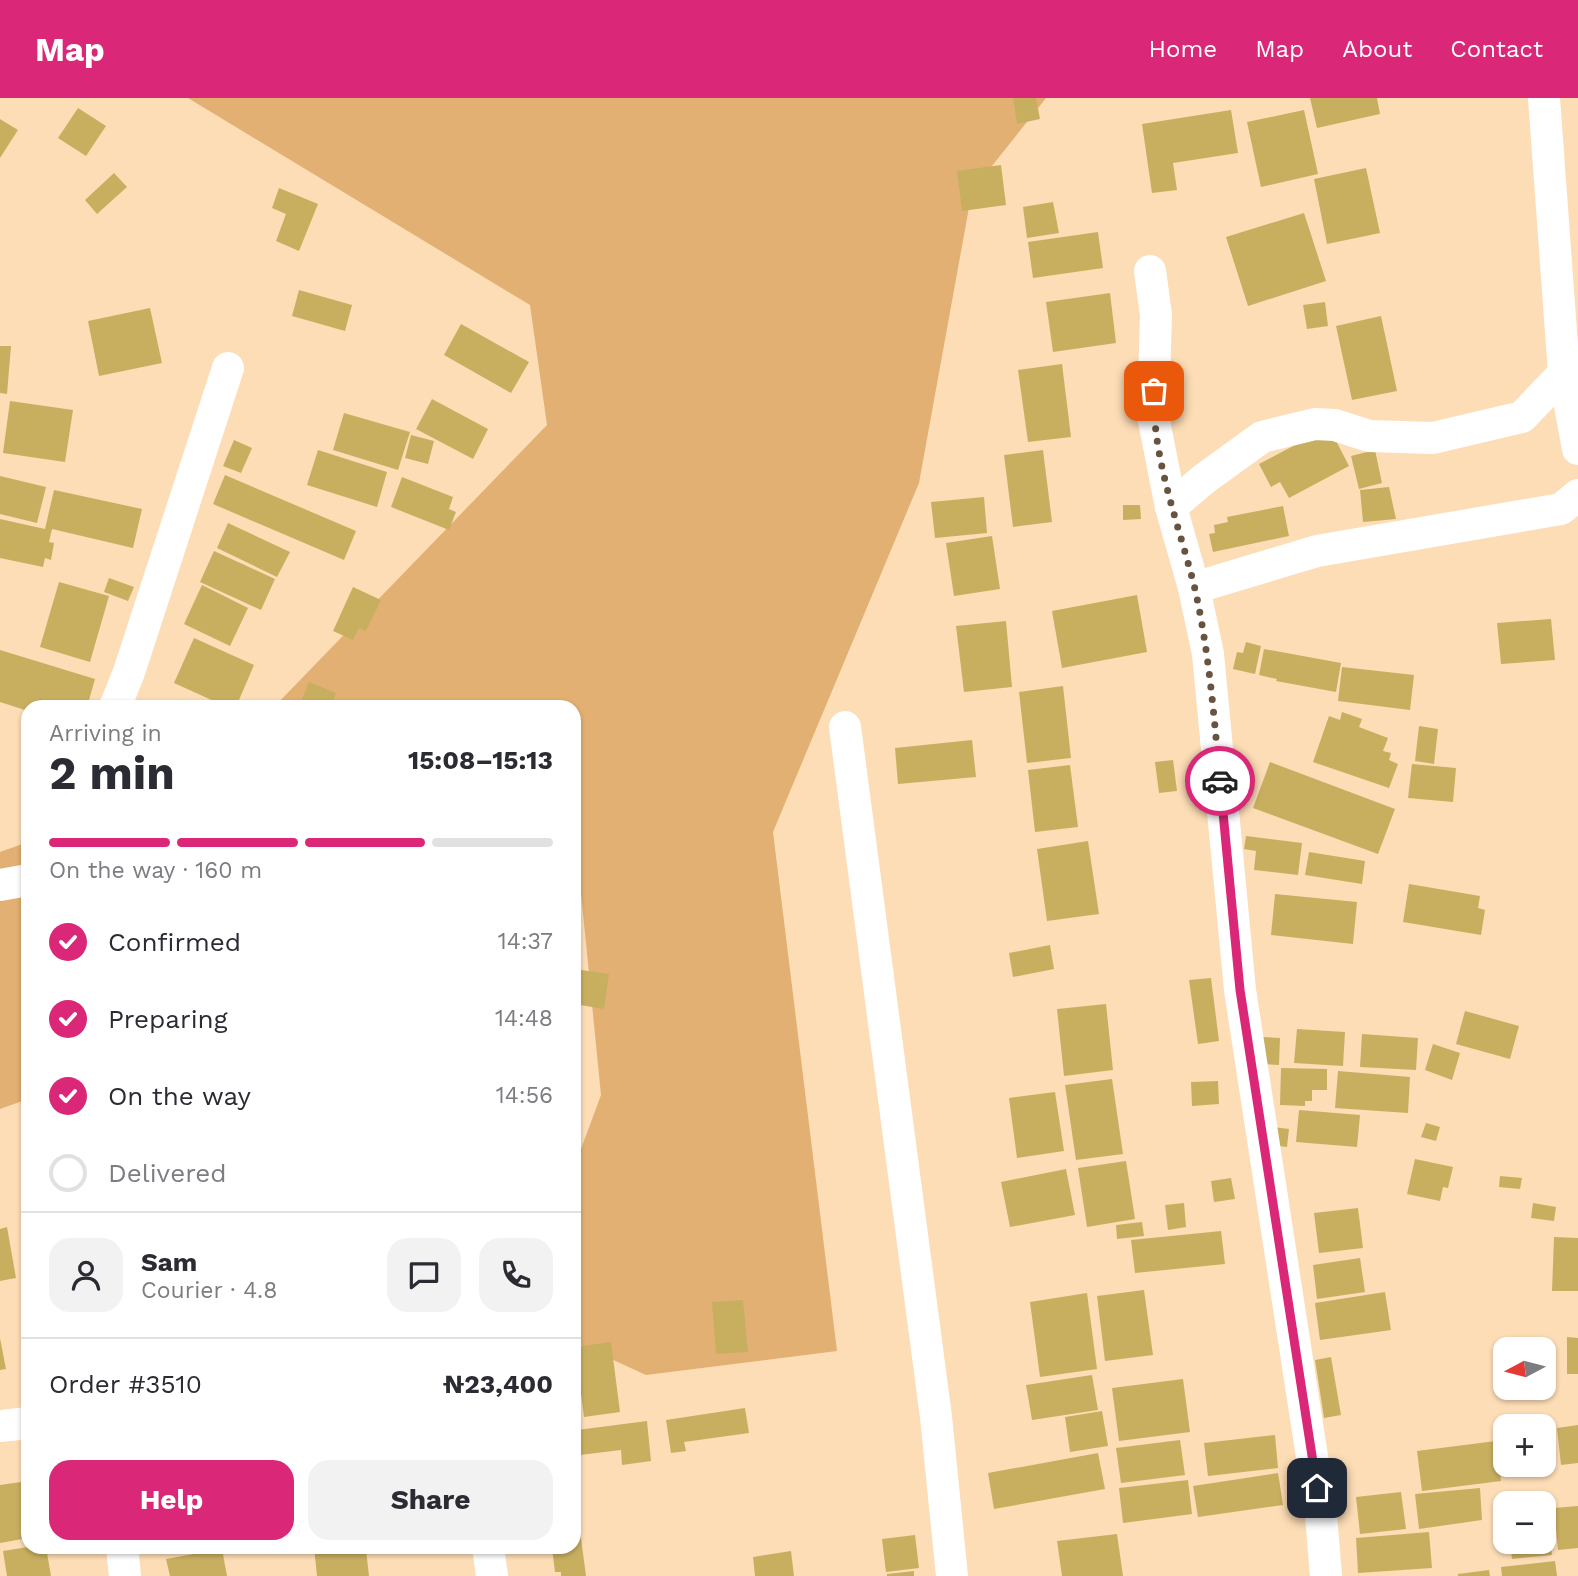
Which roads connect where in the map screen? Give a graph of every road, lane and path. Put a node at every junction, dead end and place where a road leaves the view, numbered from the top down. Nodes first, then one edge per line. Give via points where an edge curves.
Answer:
1 (1544, 98) edge
2 (1150, 271) dead end
3 (228, 368) dead end
4 (1564, 373) junction
5 (1578, 449) edge
6 (1578, 495) edge
7 (1171, 507) junction
8 (1194, 588) junction
9 (118, 700) edge
10 (845, 727) dead end
11 (21, 881) edge
12 (0, 885) edge
13 (21, 1424) edge
14 (0, 1426) edge
15 (123, 1554) edge
16 (489, 1554) edge
17 (125, 1576) edge
18 (492, 1576) edge
19 (952, 1576) edge
20 (1326, 1576) edge

1 - 4 street
2 - 7 street via 1156,315 1153,416
3 - 9 street
4 - 5 street
4 - 7 street via 1522,417 1433,438 1369,436 1315,424 1262,437
6 - 8 street via 1561,509 1318,551
7 - 8 street
8 - 20 street via 1208,654 1240,990 1321,1515
10 - 19 street via 936,1417
11 - 12 street
13 - 14 street
15 - 17 street
16 - 18 street

